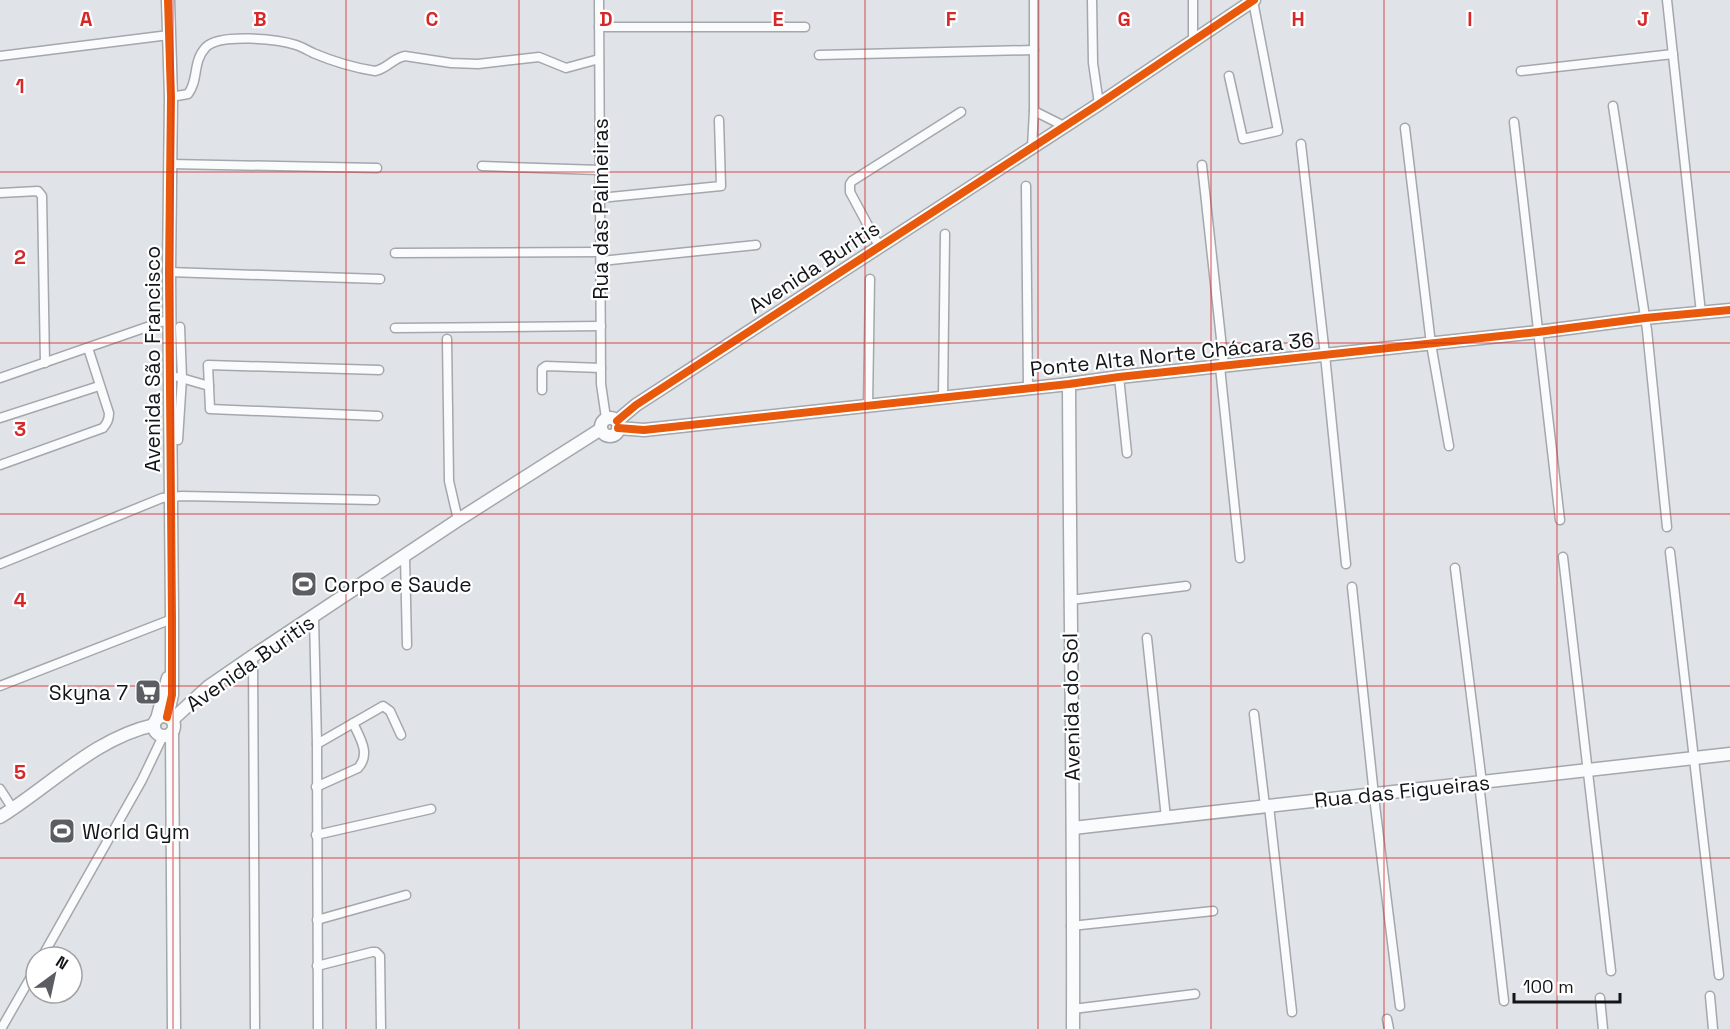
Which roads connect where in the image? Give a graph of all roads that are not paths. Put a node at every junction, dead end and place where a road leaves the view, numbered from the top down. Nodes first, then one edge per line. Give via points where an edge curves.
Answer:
1 (168, 0) edge
2 (599, 0) edge
3 (1034, 0) edge
4 (1092, 0) edge
5 (1193, 0) edge
6 (1667, 0) edge
7 (1254, 1) edge
8 (599, 27) junction
9 (805, 27) dead end
10 (169, 35) junction
11 (1193, 41) junction
12 (1034, 50) junction
13 (1673, 54) junction
14 (819, 55) dead end
15 (0, 56) edge
16 (599, 59) junction
17 (1521, 71) dead end
18 (1229, 76) dead end
19 (171, 97) junction
20 (1099, 104) junction
21 (1613, 106) dead end
22 (1034, 111) junction
23 (961, 112) dead end
24 (719, 120) dead end
25 (1514, 122) dead end
26 (1064, 126) junction
27 (1405, 128) dead end
28 (1301, 144) dead end
29 (1032, 147) junction
30 (171, 164) junction
31 (1202, 165) dead end
32 (482, 166) dead end
33 (377, 168) dead end
34 (600, 170) junction
35 (1026, 186) dead end
36 (0, 193) edge
37 (600, 198) junction
38 (945, 234) dead end
39 (756, 245) dead end
40 (879, 246) junction
41 (394, 253) dead end
42 (601, 257) junction
43 (175, 272) junction
44 (380, 279) dead end
45 (870, 279) dead end
46 (1730, 310) edge
47 (1701, 313) junction
48 (1645, 318) junction
49 (175, 323) junction
50 (601, 326) junction
51 (395, 328) dead end
52 (1538, 332) junction
53 (447, 339) dead end
54 (1431, 344) junction
55 (88, 348) junction
56 (1325, 356) junction
57 (45, 363) junction
58 (1222, 367) junction
59 (602, 368) junction
60 (379, 370) dead end
61 (176, 376) junction
62 (1119, 377) junction
63 (0, 378) edge
64 (1069, 384) junction
65 (99, 386) junction
66 (209, 386) junction
67 (1028, 388) junction
68 (542, 390) dead end
69 (943, 398) junction
70 (868, 406) junction
71 (378, 416) dead end
72 (0, 418) edge
73 (611, 424) junction
74 (178, 440) dead end
75 (1449, 446) dead end
76 (1127, 453) dead end
77 (0, 465) edge
78 (171, 497) junction
79 (375, 500) dead end
80 (458, 520) junction
81 (1560, 520) dead end
82 (1667, 527) dead end
83 (1670, 552) dead end
84 (405, 556) junction
85 (1563, 557) dead end
86 (1240, 558) dead end
87 (0, 564) edge
88 (1346, 564) dead end
89 (1455, 568) dead end
90 (1186, 586) dead end
91 (1352, 587) dead end
92 (1070, 600) junction
93 (314, 618) junction
94 (172, 619) junction
95 (1147, 638) dead end
96 (407, 645) dead end
97 (253, 656) junction
98 (0, 686) edge
99 (1254, 714) dead end
100 (353, 723) junction
101 (164, 725) junction
102 (401, 735) dead end
103 (317, 744) junction
104 (1730, 754) edge
105 (1695, 757) junction
106 (1587, 771) junction
107 (1481, 783) junction
108 (316, 787) junction
109 (0, 789) edge
110 (1374, 794) junction
111 (1267, 806) junction
112 (13, 809) junction
113 (431, 809) dead end
114 (0, 817) edge
115 (1166, 818) junction
116 (1073, 828) junction
117 (316, 835) junction
118 (406, 895) dead end
119 (1213, 910) dead end
120 (317, 920) junction
121 (1071, 926) junction
122 (49, 945) edge
123 (317, 966) junction
124 (1611, 971) dead end
125 (1719, 975) dead end
126 (24, 989) edge
127 (1195, 994) dead end
128 (1710, 996) dead end
129 (1600, 998) dead end
130 (1504, 1001) dead end
131 (1400, 1006) dead end
132 (1073, 1010) junction
133 (1292, 1012) dead end
134 (1387, 1019) dead end
135 (1, 1029) edge
136 (174, 1029) edge
137 (255, 1029) edge
138 (318, 1029) edge
139 (381, 1029) edge
140 (1073, 1029) edge
141 (1389, 1029) edge
142 (1603, 1029) edge
143 (1713, 1029) edge

1 - 10 street, Avenida São Francisco
2 - 8 street, Rua das Palmeiras
3 - 12 street
4 - 20 street via 1093,63
5 - 11 street
6 - 13 street
7 - 11 street, Avenida Buritis
7 - 18 street via 1278,131 1243,139
8 - 9 street
8 - 16 street, Rua das Palmeiras
10 - 15 street
10 - 19 street, Avenida São Francisco
11 - 20 street, Avenida Buritis
12 - 14 street
12 - 22 street
13 - 17 street
13 - 47 street
16 - 19 street via 566,68 539,57 478,64 402,56 375,71 293,44 229,38 215,40 203,52 188,94
16 - 34 street, Rua das Palmeiras
19 - 30 street, Avenida São Francisco
20 - 26 street, Avenida Buritis
21 - 48 street
22 - 26 street
22 - 29 street
23 - 40 street via 849,184
24 - 37 street via 721,186
25 - 52 street
26 - 29 street, Avenida Buritis
27 - 54 street
28 - 56 street
29 - 40 street, Avenida Buritis
30 - 33 street
30 - 43 street, Avenida São Francisco
31 - 58 street
32 - 34 street
34 - 37 street, Rua das Palmeiras
35 - 67 street
36 - 57 street via 41,194
37 - 42 street, Rua das Palmeiras
38 - 69 street
39 - 42 street
40 - 73 street, Avenida Buritis
41 - 42 street
42 - 50 street, Rua das Palmeiras
43 - 44 street
43 - 49 street, Avenida São Francisco
45 - 70 street
46 - 47 street, Ponte Alta Norte Chácara 36
47 - 48 street, Ponte Alta Norte Chácara 36
48 - 52 street, Ponte Alta Norte Chácara 36
48 - 82 street
49 - 55 street
49 - 61 street, Avenida São Francisco
50 - 51 street
50 - 59 street, Rua das Palmeiras
52 - 54 street, Ponte Alta Norte Chácara 36
52 - 81 street
53 - 80 street via 449,481
54 - 56 street, Ponte Alta Norte Chácara 36
54 - 75 street
55 - 57 street
55 - 65 street
56 - 58 street, Ponte Alta Norte Chácara 36
56 - 88 street
57 - 63 street
58 - 62 street, Ponte Alta Norte Chácara 36
58 - 86 street
59 - 68 street via 546,366
59 - 73 street, Rua das Palmeiras
60 - 66 street via 208,364
61 - 66 street
61 - 74 street
61 - 78 street, Avenida São Francisco
62 - 64 street, Ponte Alta Norte Chácara 36
62 - 76 street
64 - 67 street, Ponte Alta Norte Chácara 36
64 - 92 street, Avenida do Sol
65 - 72 street
65 - 77 street via 108,413 103,428
66 - 71 street via 210,409
67 - 69 street, Ponte Alta Norte Chácara 36
69 - 70 street, Ponte Alta Norte Chácara 36
70 - 73 street, Ponte Alta Norte Chácara 36 via 644,430
73 - 80 street, Avenida Buritis
78 - 79 street
78 - 87 street
78 - 94 street, Avenida São Francisco
80 - 84 street, Avenida Buritis
83 - 105 street
84 - 93 street, Avenida Buritis
84 - 96 street
85 - 106 street
89 - 107 street
90 - 92 street
91 - 110 street
92 - 116 street, Avenida do Sol
93 - 97 street, Avenida Buritis
93 - 103 street
94 - 98 street
94 - 101 street, Avenida São Francisco via 172,695
95 - 115 street
97 - 101 street, Avenida Buritis via 208,687
97 - 137 street
99 - 111 street
100 - 102 street via 383,706 390,711
100 - 103 street
100 - 108 street via 363,743 363,763
101 - 112 street, Avenida Buritis via 135,731 107,743
101 - 122 street via 142,780
101 - 136 street, Avenida São Francisco
103 - 108 street
104 - 105 street, Rua das Figueiras
105 - 106 street, Rua das Figueiras
105 - 125 street
106 - 107 street, Rua das Figueiras
106 - 124 street
107 - 110 street, Rua das Figueiras
107 - 130 street
108 - 117 street
109 - 112 street
110 - 111 street, Rua das Figueiras
110 - 131 street
111 - 115 street, Rua das Figueiras
111 - 133 street
112 - 114 street, Avenida Buritis
113 - 117 street
115 - 116 street, Rua das Figueiras
116 - 121 street, Avenida do Sol
117 - 120 street
118 - 120 street
119 - 121 street
120 - 123 street
121 - 132 street, Avenida do Sol
123 - 138 street
123 - 139 street via 372,952 378,954
126 - 135 street
127 - 132 street
128 - 143 street
129 - 142 street
132 - 140 street, Avenida do Sol
134 - 141 street

